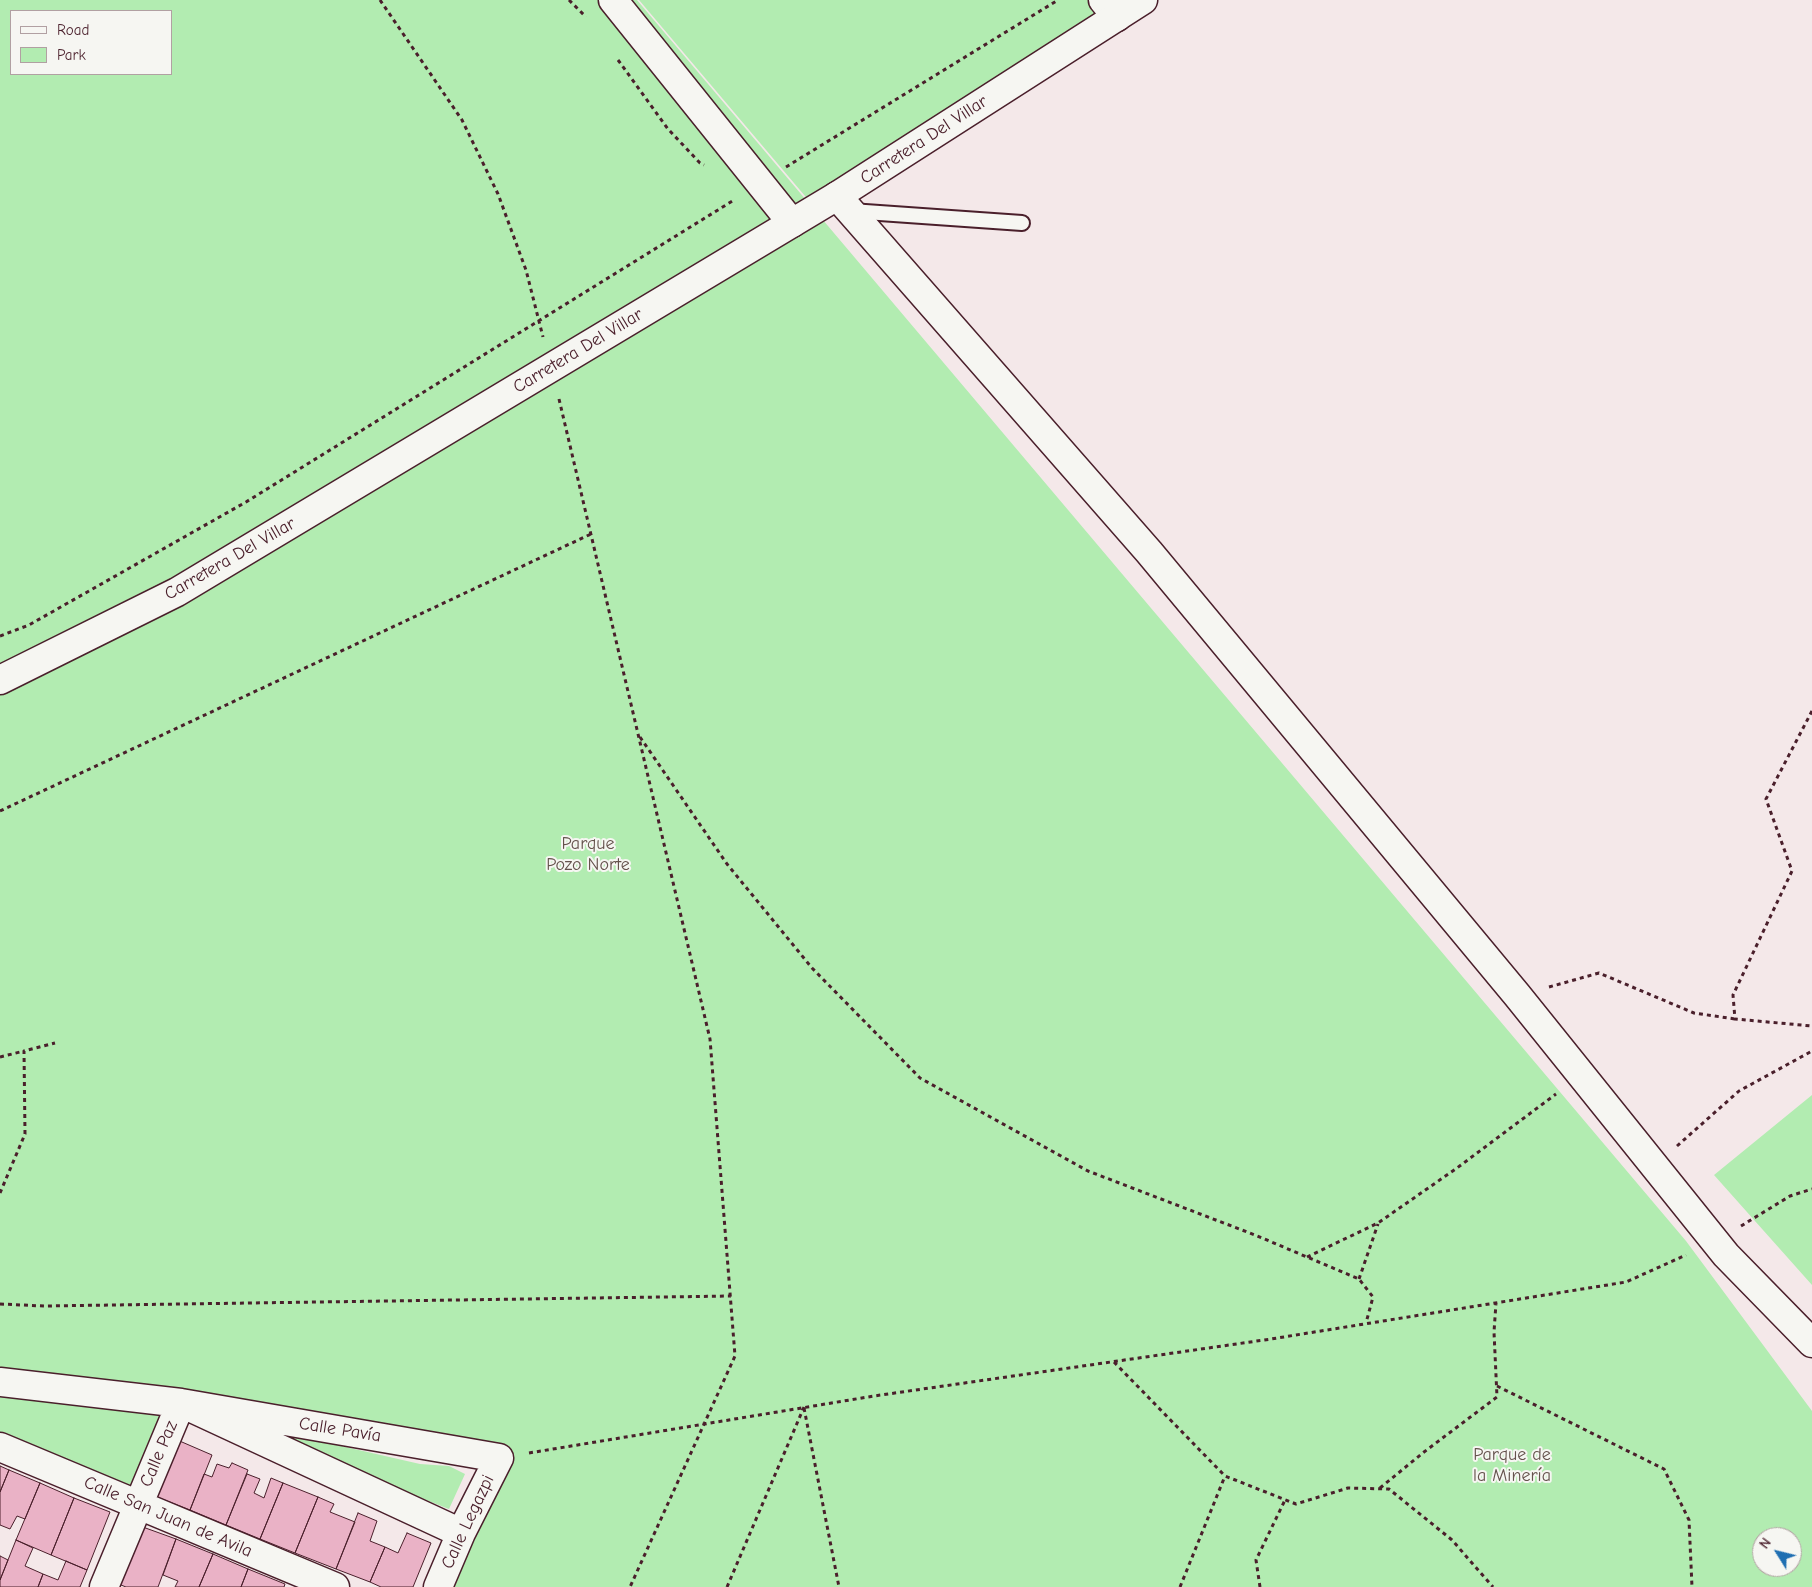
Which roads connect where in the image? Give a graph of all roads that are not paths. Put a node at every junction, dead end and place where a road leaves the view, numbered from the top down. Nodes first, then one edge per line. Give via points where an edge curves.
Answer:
1 (613, 0) edge
2 (1143, 0) edge
3 (1110, 8) edge
4 (844, 203) junction
5 (792, 223) junction
6 (1022, 223) dead end
7 (0, 680) edge
8 (1812, 1343) edge
9 (0, 1382) edge
10 (180, 1403) junction
11 (0, 1447) edge
12 (499, 1458) joint
13 (138, 1504) junction
14 (461, 1533) junction
15 (104, 1587) edge
16 (335, 1587) edge
17 (438, 1587) edge

1 - 5 street
2 - 3 street, Carretera Del Villar
3 - 4 street, Carretera Del Villar
4 - 5 street, Carretera Del Villar
4 - 6 lane
4 - 8 street via 1149,552 1516,995 1726,1255
5 - 7 street, Carretera Del Villar via 177,592
9 - 10 street, Calle Pavía
10 - 12 street, Calle Pavía
10 - 13 street, Calle Paz
10 - 14 street, Calle Pavía
11 - 13 street, Calle San Juan de Avila
12 - 14 street, Calle Legazpi
13 - 15 street, Calle Paz
13 - 16 street, Calle San Juan de Avila
14 - 17 street, Calle Legazpi

